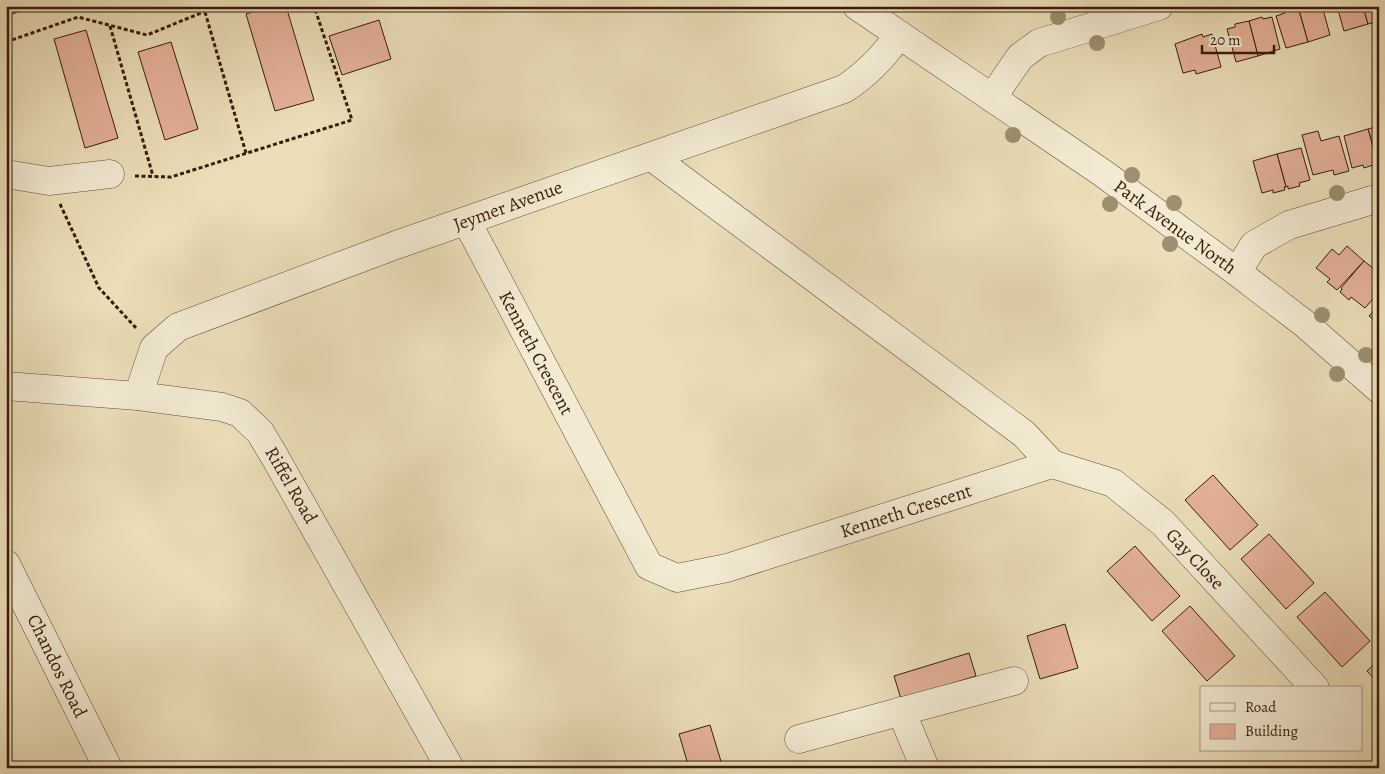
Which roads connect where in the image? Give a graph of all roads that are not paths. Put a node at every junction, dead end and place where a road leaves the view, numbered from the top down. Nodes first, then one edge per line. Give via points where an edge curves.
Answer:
1 (857, 6) edge
2 (1159, 6) edge
3 (899, 35) junction
4 (992, 98) junction
5 (652, 157) junction
6 (6, 174) edge
7 (110, 174) road end
8 (1379, 198) edge
9 (467, 222) junction
10 (1237, 272) junction
11 (6, 386) edge
12 (1379, 390) edge
13 (138, 396) junction
14 (1052, 464) junction
15 (6, 564) edge
16 (1014, 681) dead end
17 (1312, 686) edge
18 (901, 711) junction
19 (799, 739) dead end
20 (108, 768) edge
21 (450, 768) edge
22 (925, 768) edge

1 - 3 street, Park Avenue North
2 - 4 street via 1039,43 1020,57
3 - 4 street, Park Avenue North
3 - 5 street, Jeymer Avenue via 861,79 844,88
4 - 10 street, Park Avenue North via 1104,174
5 - 9 street, Jeymer Avenue
5 - 14 street via 1024,434
6 - 7 street via 49,181
8 - 10 street via 1289,226 1254,245
9 - 13 street, Jeymer Avenue via 396,245 178,327 154,348
9 - 14 street, Kenneth Crescent via 649,566 678,578 727,568
10 - 12 street, Park Avenue North via 1305,324
11 - 13 street, Riffel Road
13 - 21 street, Riffel Road via 222,407 240,413 260,432
14 - 17 street, Gay Close via 1113,483 1163,523
15 - 20 street, Chandos Road
16 - 18 street
18 - 19 street
18 - 22 street

